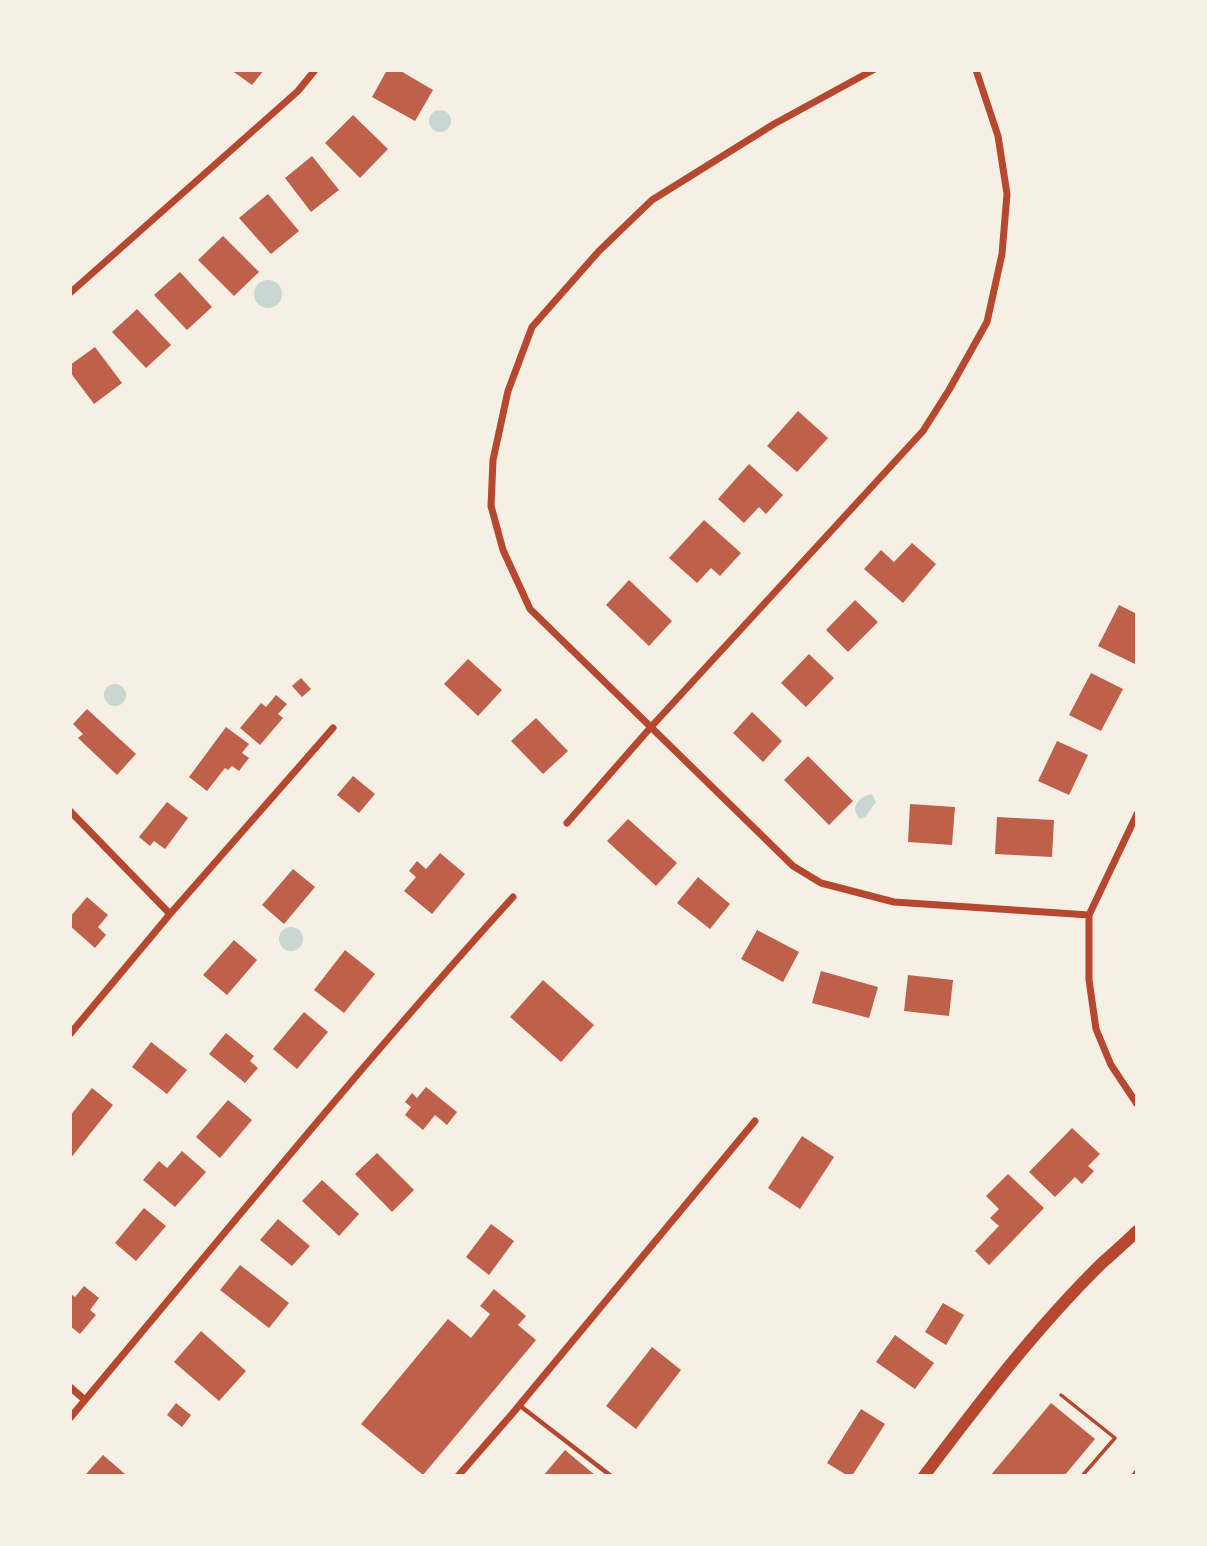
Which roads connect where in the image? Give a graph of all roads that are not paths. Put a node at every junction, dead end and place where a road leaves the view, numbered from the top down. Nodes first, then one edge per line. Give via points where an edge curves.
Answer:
1 (315, 70) edge
2 (873, 70) edge
3 (976, 70) edge
4 (70, 293) edge
5 (651, 727) junction
6 (333, 729) dead end
7 (70, 811) edge
8 (1137, 814) edge
9 (567, 823) dead end
10 (513, 897) dead end
11 (170, 914) junction
12 (1090, 915) junction
13 (70, 1034) edge
14 (1137, 1104) edge
15 (755, 1121) dead end
16 (1137, 1231) edge
17 (70, 1387) edge
18 (85, 1400) junction
19 (519, 1405) junction
20 (70, 1418) edge
21 (1137, 1471) edge
22 (458, 1476) edge
23 (611, 1476) edge
24 (924, 1476) edge
25 (1133, 1476) edge

1 - 4 street via 298,91
2 - 5 street via 774,124 652,200 532,327 508,391 493,460 491,506 503,550 530,609
3 - 5 street via 998,136 1007,194 1002,254 987,322 923,431
5 - 9 street
5 - 12 street via 793,866 821,883 894,902
6 - 11 street
7 - 11 street
8 - 12 street
10 - 18 street
11 - 13 street
12 - 14 street via 1089,980 1096,1028 1111,1065
15 - 19 street
16 - 24 street via 1033,1337
17 - 18 street
18 - 20 street
19 - 22 street
19 - 23 lane
21 - 25 lane

